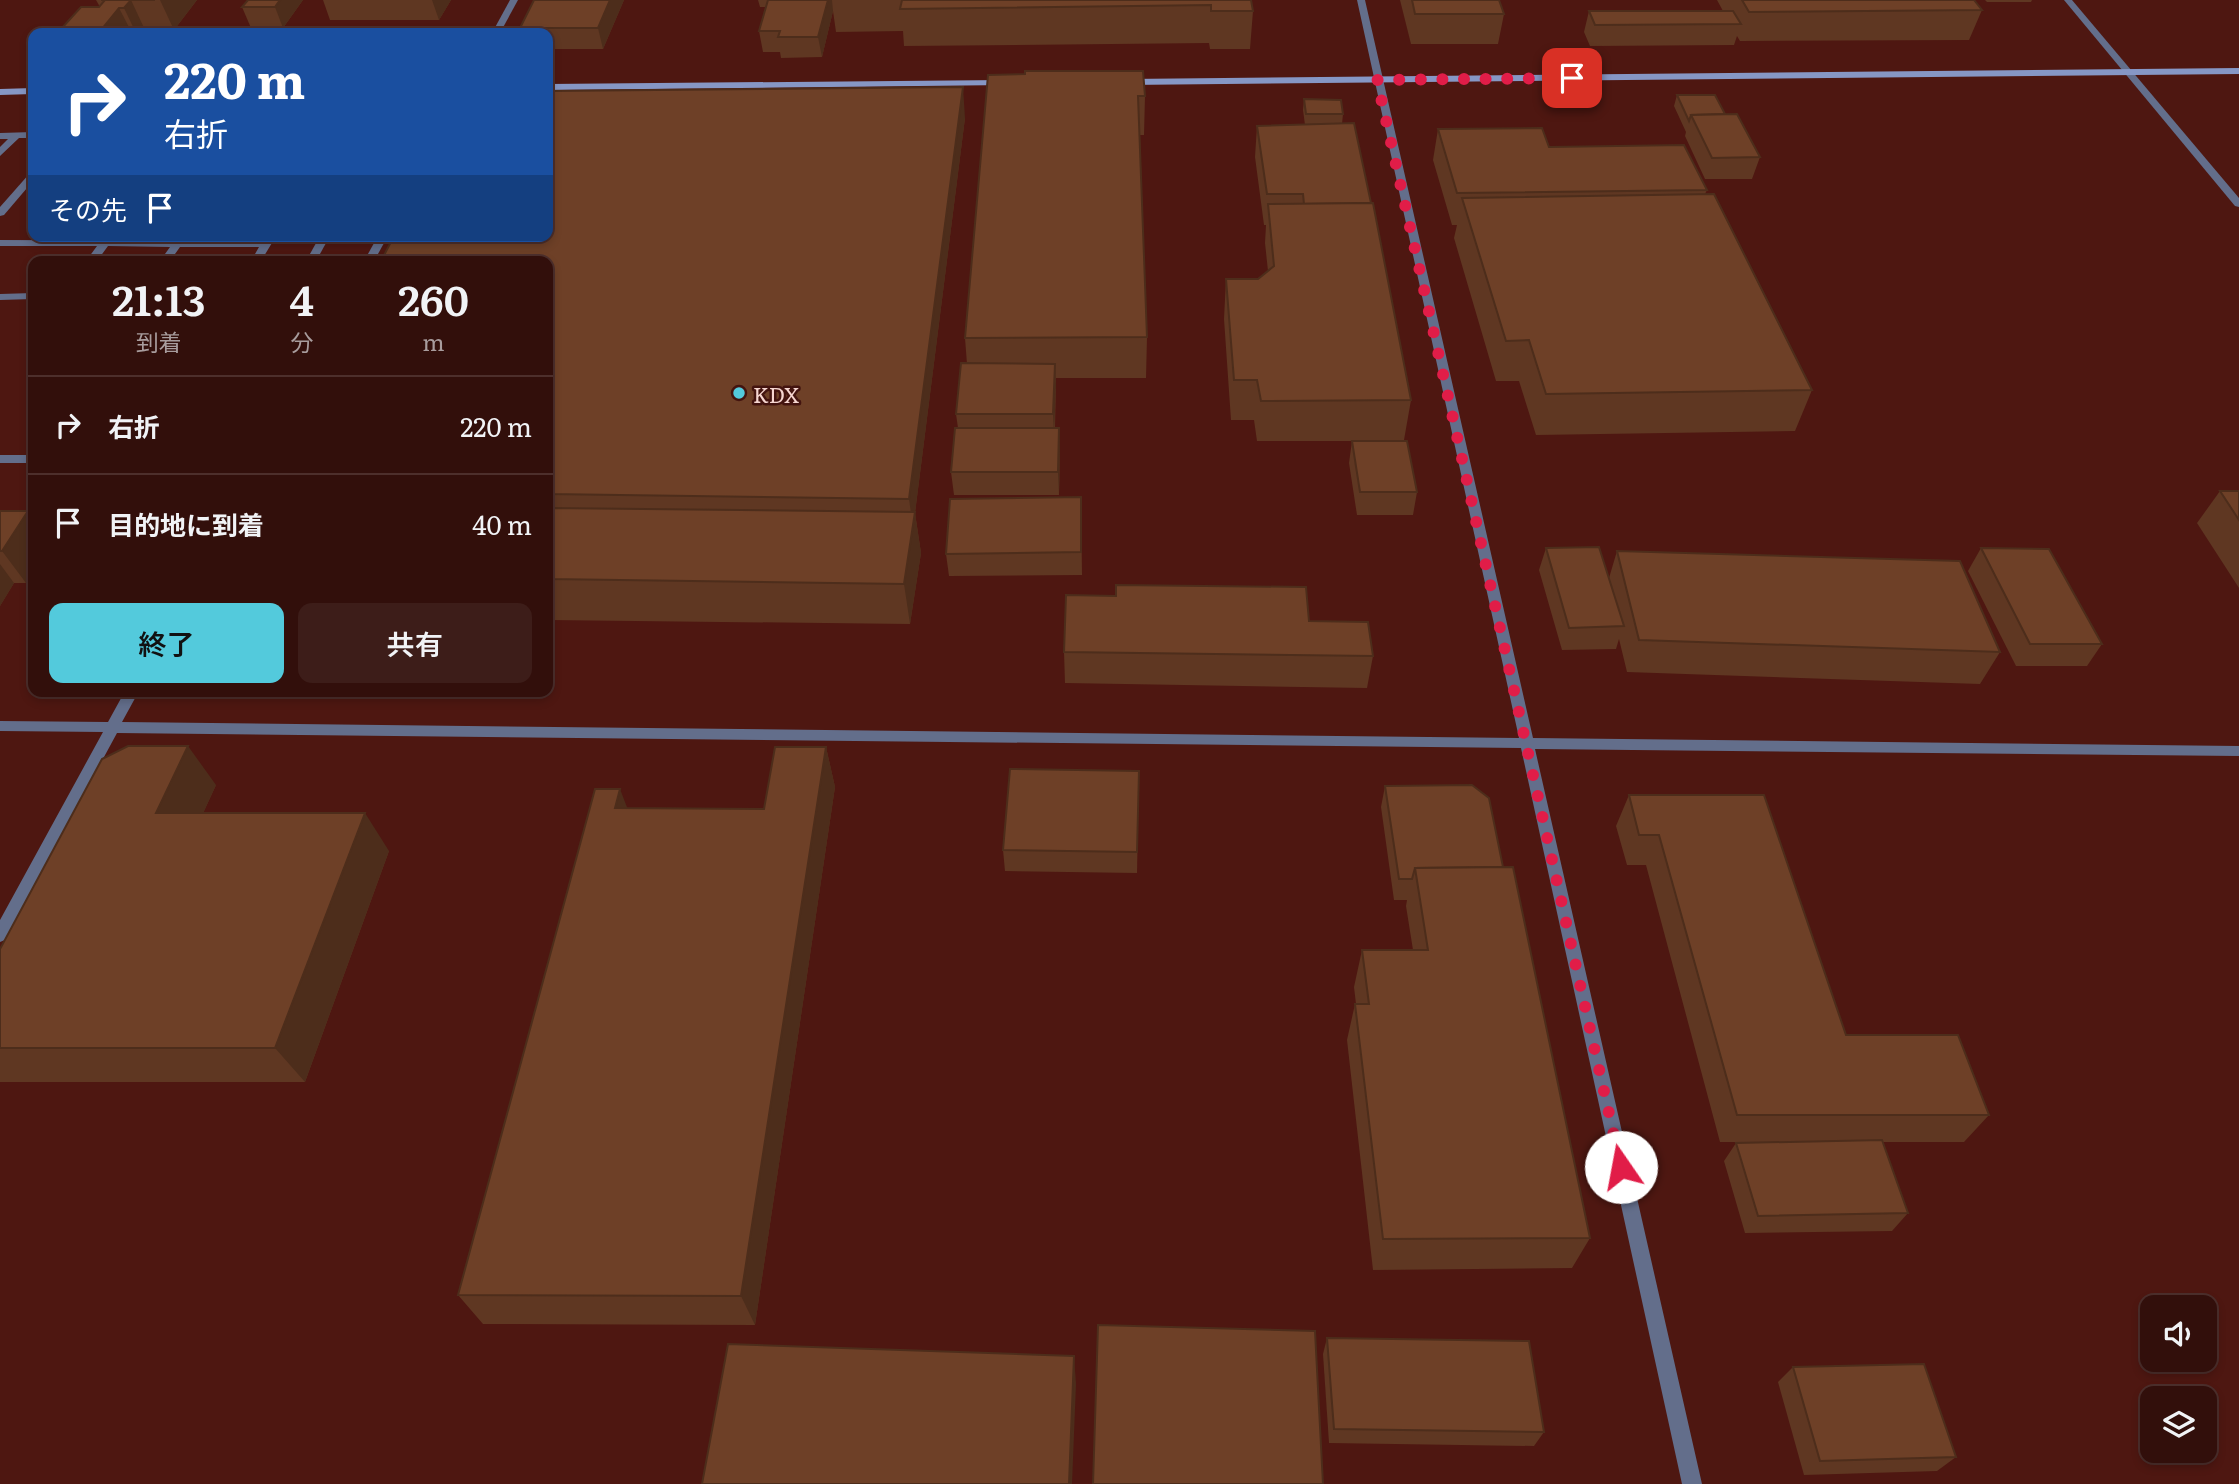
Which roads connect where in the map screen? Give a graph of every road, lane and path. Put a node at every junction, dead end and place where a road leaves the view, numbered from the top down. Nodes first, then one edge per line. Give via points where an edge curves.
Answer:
1 (514, 0) edge
2 (1361, 0) edge
3 (2068, 0) edge
4 (499, 28) edge
5 (2239, 71) edge
6 (2130, 72) junction
7 (1377, 80) junction
8 (1114, 82) edge
9 (1017, 83) edge
10 (553, 87) edge
11 (0, 92) edge
12 (28, 92) edge
13 (28, 135) edge
14 (0, 136) edge
15 (16, 136) junction
16 (0, 153) edge
17 (28, 181) edge
18 (2239, 204) edge
19 (0, 213) edge
20 (57, 242) edge
21 (113, 242) edge
22 (135, 242) edge
23 (193, 242) edge
24 (0, 243) edge
25 (177, 244) junction
26 (97, 256) edge
27 (169, 256) edge
28 (28, 296) edge
29 (0, 297) edge
30 (28, 457) edge
31 (0, 459) edge
32 (129, 697) edge
33 (0, 726) edge
34 (111, 728) junction
35 (1528, 743) junction
36 (2239, 751) edge
37 (0, 935) edge
38 (1692, 1484) edge

1 - 4 street
2 - 7 street
3 - 6 street
5 - 6 street
6 - 7 street
6 - 18 street
7 - 8 street
7 - 35 street
9 - 10 street
11 - 12 street
13 - 15 street
14 - 15 street
15 - 16 street
17 - 19 street
20 - 24 street
21 - 26 street
22 - 25 street
23 - 25 street
25 - 27 street
28 - 29 street
30 - 31 street
32 - 34 street
33 - 34 street
34 - 35 street
34 - 37 street
35 - 36 street
35 - 38 street

